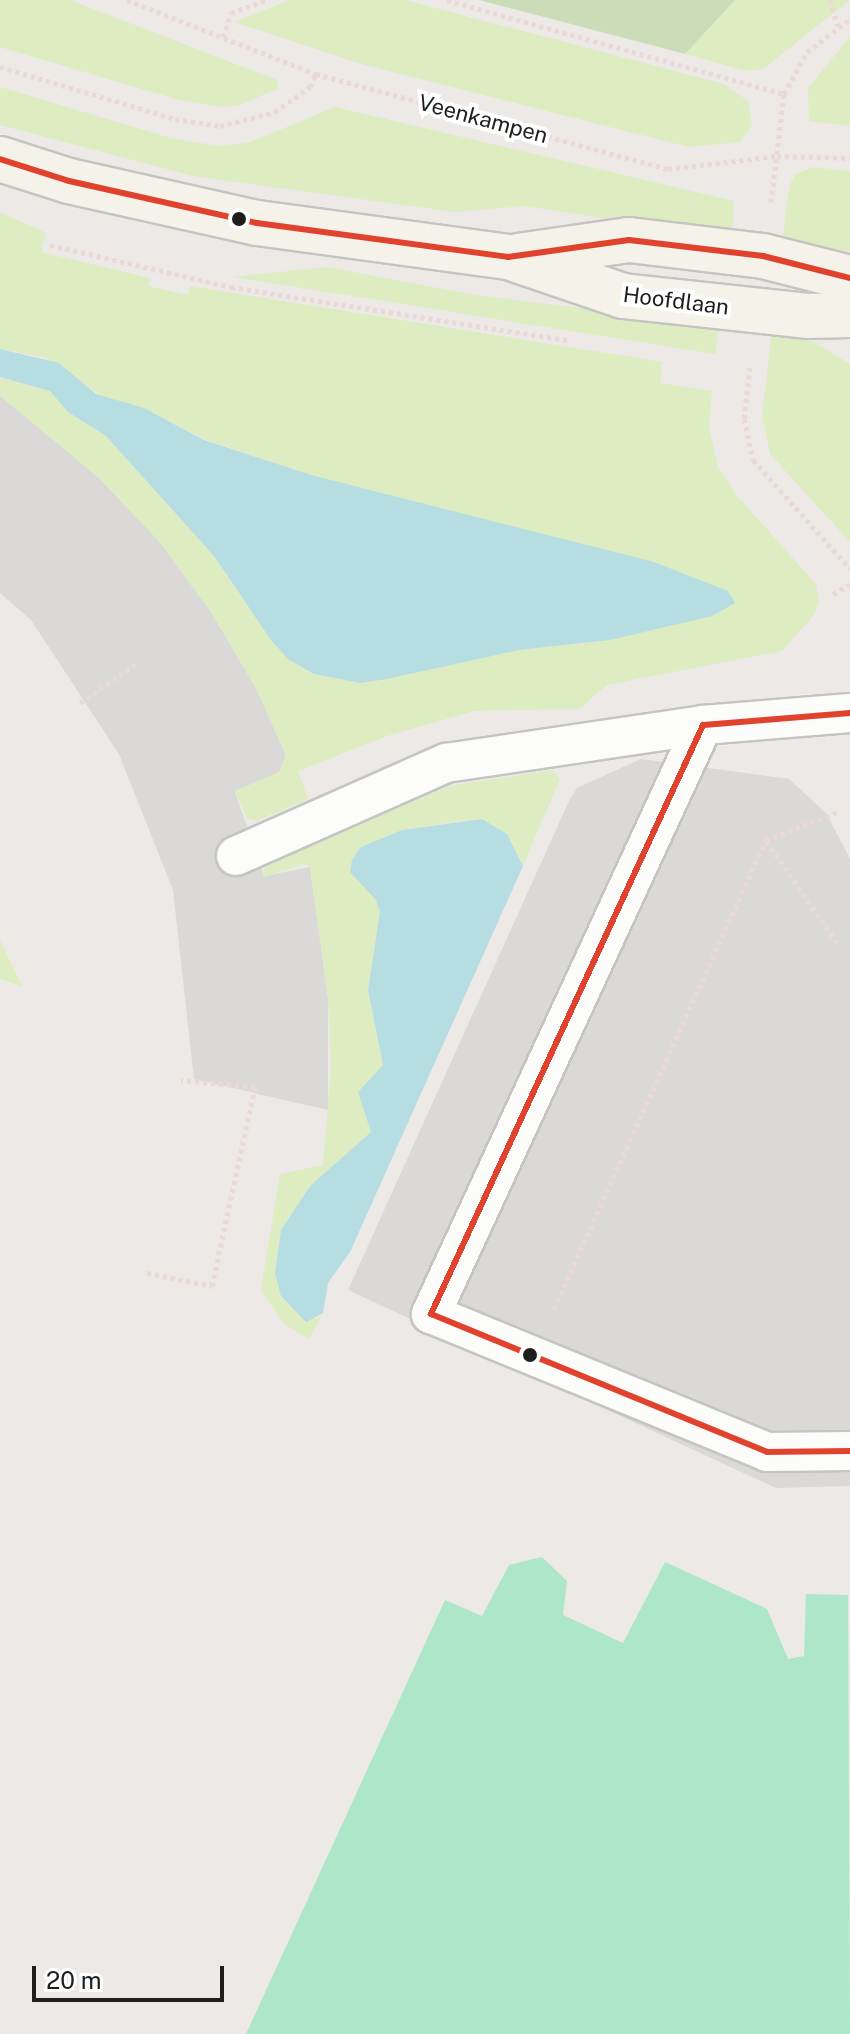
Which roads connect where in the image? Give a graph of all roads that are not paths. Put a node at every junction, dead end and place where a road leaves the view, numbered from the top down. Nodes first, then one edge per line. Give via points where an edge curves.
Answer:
1 (0, 159) edge
2 (508, 257) junction
3 (850, 278) edge
4 (850, 315) edge
5 (850, 713) edge
6 (703, 725) junction
7 (236, 856) dead end
8 (850, 1451) edge

1 - 2 street, Hoofdlaan via 69,181 257,223
2 - 3 street, Hoofdlaan via 629,240 763,256
2 - 4 street, Hoofdlaan via 623,296
5 - 6 lane
6 - 7 lane via 446,763
6 - 8 lane via 431,1314 767,1452

